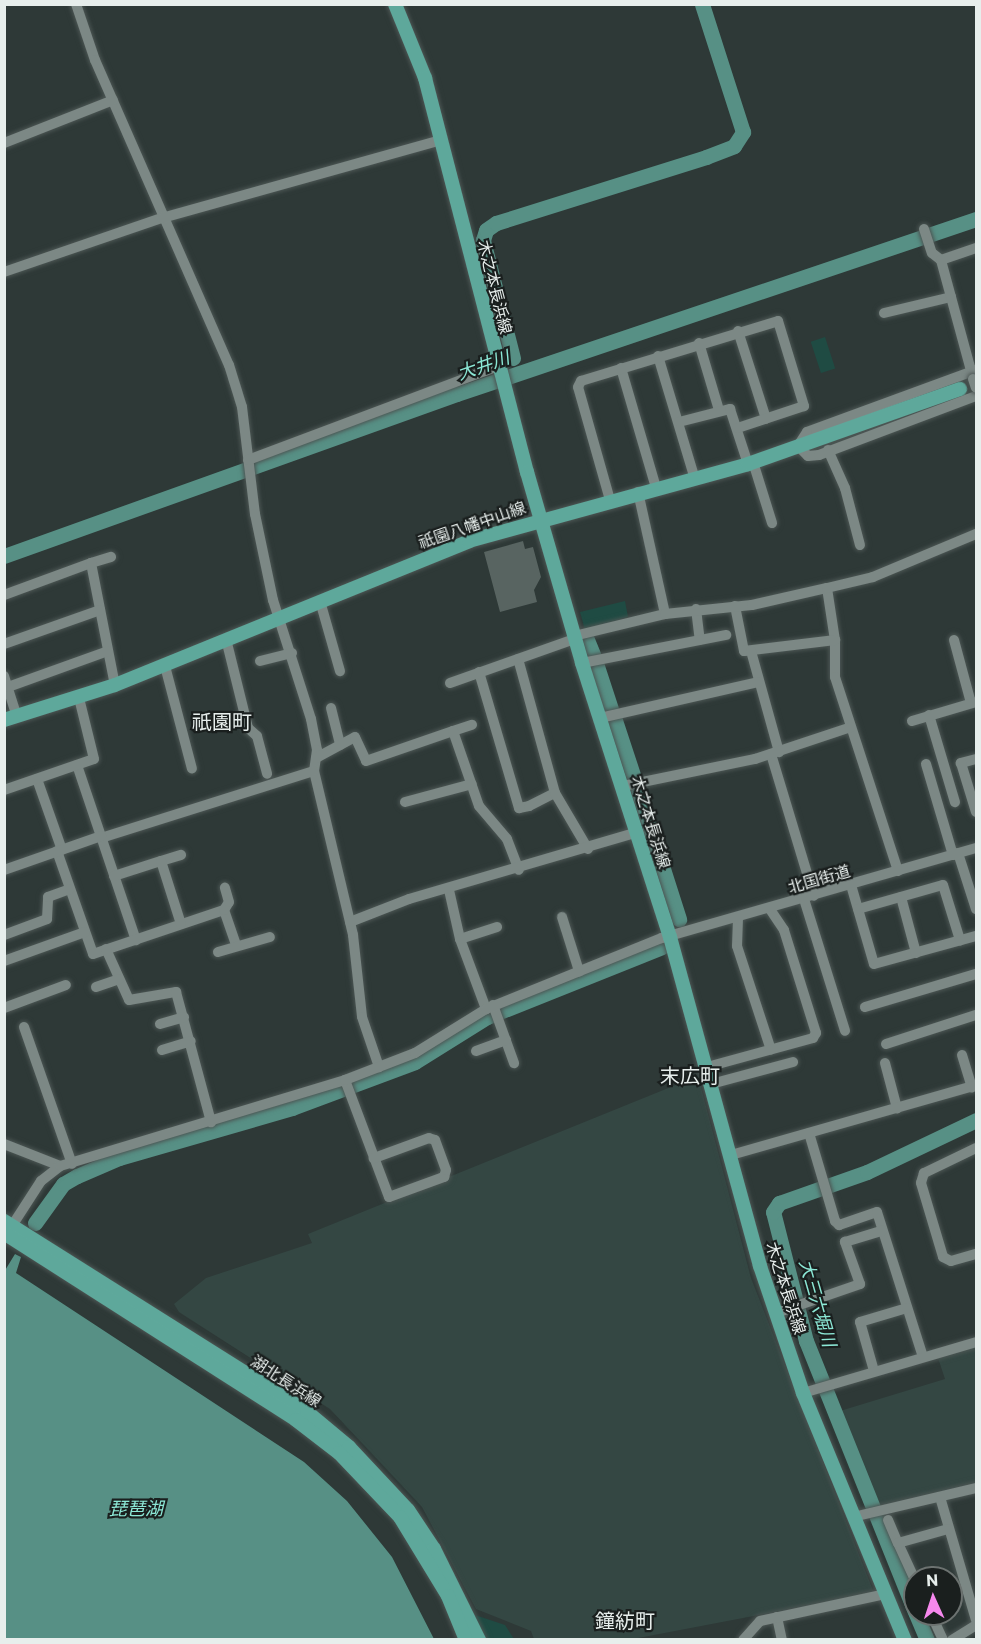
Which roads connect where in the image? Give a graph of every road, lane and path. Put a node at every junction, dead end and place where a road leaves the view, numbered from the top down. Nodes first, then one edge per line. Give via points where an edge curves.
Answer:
1 (76, 4) edge
2 (395, 4) edge
3 (113, 100) junction
4 (441, 140) junction
5 (4, 143) edge
6 (162, 218) junction
7 (925, 233) dead end
8 (976, 248) edge
9 (940, 260) junction
10 (4, 272) edge
11 (951, 297) junction
12 (885, 313) dead end
13 (738, 331) junction
14 (699, 344) junction
15 (658, 356) junction
16 (498, 367) junction
17 (621, 368) junction
18 (975, 379) edge
19 (960, 389) dead end
20 (976, 396) edge
21 (719, 410) junction
22 (766, 419) junction
23 (678, 422) junction
24 (738, 428) junction
25 (798, 446) junction
26 (828, 450) junction
27 (248, 462) junction
28 (750, 463) junction
29 (695, 479) junction
30 (656, 488) junction
31 (638, 492) junction
32 (610, 500) junction
33 (540, 519) junction
34 (771, 523) dead end
35 (976, 534) edge
36 (860, 545) dead end
37 (111, 556) dead end
38 (91, 563) junction
39 (827, 588) junction
40 (4, 595) edge
41 (320, 601) junction
42 (735, 606) junction
43 (696, 609) junction
44 (100, 610) junction
45 (665, 614) junction
46 (282, 617) junction
47 (726, 635) dead end
48 (574, 638) junction
49 (226, 639) junction
50 (700, 640) junction
51 (835, 640) junction
52 (954, 640) dead end
53 (4, 644) edge
54 (108, 651) junction
55 (751, 651) junction
56 (292, 653) junction
57 (518, 658) junction
58 (260, 661) dead end
59 (582, 663) junction
60 (165, 666) junction
61 (340, 671) dead end
62 (479, 672) junction
63 (6, 681) edge
64 (450, 682) dead end
65 (758, 682) junction
66 (115, 685) junction
67 (79, 698) junction
68 (974, 702) edge
69 (331, 708) dead end
70 (929, 715) junction
71 (600, 718) junction
72 (11, 719) edge
73 (912, 721) dead end
74 (472, 725) dead end
75 (851, 727) junction
76 (453, 731) junction
77 (340, 745) junction
78 (775, 753) junction
79 (316, 758) junction
80 (976, 759) edge
81 (926, 764) dead end
82 (77, 765) junction
83 (192, 769) dead end
84 (314, 771) junction
85 (267, 774) dead end
86 (37, 778) junction
87 (472, 784) junction
88 (623, 786) junction
89 (4, 790) edge
90 (555, 793) junction
91 (405, 802) dead end
92 (956, 802) dead end
93 (976, 812) edge
94 (638, 832) junction
95 (101, 837) junction
96 (976, 848) edge
97 (588, 849) junction
98 (59, 850) junction
99 (955, 854) junction
100 (181, 855) dead end
101 (161, 861) junction
102 (4, 870) edge
103 (519, 870) junction
104 (898, 871) junction
105 (114, 876) junction
106 (851, 885) junction
107 (225, 888) dead end
108 (973, 888) edge
109 (70, 889) junction
110 (449, 890) junction
111 (809, 897) junction
112 (901, 897) junction
113 (770, 909) junction
114 (858, 909) junction
115 (976, 909) edge
116 (224, 910) junction
117 (562, 917) dead end
118 (738, 918) junction
119 (350, 922) junction
120 (181, 924) junction
121 (497, 927) dead end
122 (85, 932) junction
123 (4, 934) edge
124 (976, 936) edge
125 (270, 937) dead end
126 (670, 937) junction
127 (460, 939) junction
128 (136, 940) junction
129 (960, 940) junction
130 (236, 945) junction
131 (106, 949) junction
132 (218, 952) dead end
133 (916, 952) junction
134 (4, 962) edge
135 (579, 971) junction
136 (976, 974) edge
137 (119, 979) junction
138 (66, 985) dead end
139 (96, 987) dead end
140 (865, 1007) dead end
141 (4, 1008) edge
142 (493, 1010) junction
143 (976, 1015) edge
144 (184, 1017) junction
145 (160, 1024) dead end
146 (24, 1028) dead end
147 (844, 1031) dead end
148 (506, 1040) junction
149 (191, 1041) junction
150 (886, 1044) dead end
151 (162, 1050) dead end
152 (771, 1050) junction
153 (476, 1051) dead end
154 (962, 1055) dead end
155 (793, 1062) dead end
156 (514, 1063) dead end
157 (885, 1063) dead end
158 (379, 1067) junction
159 (706, 1067) junction
160 (711, 1084) junction
161 (347, 1085) junction
162 (974, 1086) edge
163 (897, 1108) junction
164 (211, 1122) junction
165 (809, 1133) junction
166 (4, 1144) edge
167 (976, 1148) edge
168 (731, 1155) junction
169 (374, 1158) junction
170 (72, 1164) junction
171 (60, 1166) junction
172 (7, 1228) edge
173 (882, 1231) junction
174 (976, 1254) edge
175 (907, 1308) junction
176 (781, 1311) junction
177 (976, 1342) edge
178 (923, 1357) junction
179 (874, 1371) junction
180 (809, 1391) junction
181 (976, 1488) edge
182 (940, 1497) junction
183 (885, 1516) junction
184 (853, 1517) junction
185 (948, 1529) junction
186 (898, 1543) junction
187 (909, 1566) edge
188 (886, 1594) junction
189 (777, 1617) junction
190 (976, 1620) edge
191 (976, 1625) edge
192 (937, 1626) edge
193 (466, 1640) edge
194 (479, 1640) edge
195 (743, 1640) edge
196 (783, 1640) edge
197 (905, 1640) edge
198 (943, 1640) edge
199 (952, 1640) edge

1 - 3 street
2 - 4 main road, 木之本長浜線 via 417,52
3 - 5 street
3 - 6 street
4 - 6 street
4 - 16 main road, 木之本長浜線
6 - 10 street
6 - 27 street via 229,365 243,406
7 - 9 street
8 - 9 street
9 - 11 street
11 - 12 street
11 - 18 street
13 - 14 street
13 - 22 street
13 - 22 street via 772,320 781,324 804,404
14 - 15 street
14 - 21 street
15 - 17 street
15 - 23 street
16 - 27 street
16 - 33 main road, 木之本長浜線
17 - 30 street
17 - 32 street via 578,385
18 - 25 street via 807,432
19 - 25 main road, 祇園八幡中山線
20 - 26 street
21 - 23 street
21 - 24 street via 731,410
22 - 24 street
23 - 29 street
24 - 28 street
25 - 26 street via 813,457
25 - 28 main road, 祇園八幡中山線
26 - 36 street via 845,488
27 - 46 street via 273,600
28 - 29 main road, 祇園八幡中山線
28 - 34 street
29 - 30 main road, 祇園八幡中山線
30 - 31 main road, 祇園八幡中山線
31 - 32 main road, 祇園八幡中山線
31 - 45 street
32 - 33 main road, 祇園八幡中山線
33 - 41 main road, 祇園八幡中山線 via 469,541
33 - 48 main road, 木之本長浜線
35 - 39 street via 873,577
37 - 38 street
38 - 40 street
38 - 44 street
39 - 42 street
39 - 51 street
41 - 46 main road, 祇園八幡中山線
41 - 61 street
42 - 43 street
42 - 55 street via 744,651
43 - 45 street
43 - 50 street
44 - 53 street
44 - 54 street
45 - 48 street
46 - 49 main road, 祇園八幡中山線
46 - 56 street
47 - 50 street
48 - 57 street
48 - 59 main road, 木之本長浜線
49 - 60 main road, 祇園八幡中山線
49 - 85 street via 248,728 258,735
50 - 59 street
51 - 55 street
51 - 75 street via 835,676
52 - 68 street
54 - 63 street
54 - 66 street
55 - 65 street
56 - 58 street
56 - 79 street via 311,719
57 - 62 street
57 - 90 street
59 - 71 main road, 木之本長浜線
60 - 66 main road, 祇園八幡中山線
60 - 83 street
62 - 64 street
62 - 90 street via 519,808
63 - 72 street
65 - 71 street
65 - 78 street
66 - 67 main road, 祇園八幡中山線
67 - 72 main road, 祇園八幡中山線
67 - 82 street via 94,759
68 - 70 street
69 - 77 street
70 - 73 street
70 - 92 street
71 - 88 main road, 木之本長浜線
74 - 76 street
75 - 78 street
75 - 104 street
76 - 77 street via 366,761 355,737
76 - 87 street
77 - 79 street
78 - 88 street
78 - 111 street
79 - 84 street
80 - 93 street via 961,764
81 - 99 street
82 - 86 street
82 - 95 street
84 - 95 street
84 - 119 street
86 - 89 street
86 - 98 street
87 - 91 street
87 - 103 street via 479,806 507,839
88 - 94 main road, 木之本長浜線
90 - 97 street
94 - 97 street
94 - 126 main road, 木之本長浜線
95 - 98 street
95 - 105 street
96 - 99 street, 北国街道
97 - 103 street
98 - 102 street
98 - 109 street
99 - 104 street, 北国街道
99 - 108 street
100 - 101 street
101 - 105 street
101 - 120 street
103 - 110 street
104 - 106 street, 北国街道
105 - 128 street
106 - 111 street, 北国街道
106 - 114 street
107 - 116 street via 229,902
108 - 115 street
109 - 122 street
109 - 123 street via 48,897 47,919
110 - 119 street
110 - 127 street
111 - 113 street, 北国街道
111 - 147 street
112 - 114 street
112 - 129 street via 943,885
112 - 133 street
113 - 118 street, 北国街道
113 - 152 street via 784,930 816,1032 813,1038
114 - 133 street via 874,964
116 - 120 street
116 - 130 street
117 - 135 street
118 - 126 street, 北国街道
118 - 152 street via 737,946
119 - 158 street via 362,1017
120 - 128 street
121 - 127 street
122 - 131 street via 93,954
122 - 134 street
124 - 129 street
125 - 130 street
126 - 135 street, 北国街道
126 - 159 main road, 木之本長浜線
127 - 142 street
128 - 131 street
129 - 133 street
130 - 132 street
131 - 137 street
135 - 142 street, 北国街道
136 - 140 street
137 - 139 street
137 - 144 street via 132,1001 175,991
138 - 141 street
142 - 148 street
142 - 158 street, 北国街道 via 424,1048
143 - 150 street
144 - 145 street
144 - 149 street
146 - 170 street
148 - 153 street
148 - 156 street
149 - 151 street
149 - 164 street
152 - 159 street
154 - 162 street
155 - 160 street
157 - 163 street
158 - 161 street, 北国街道
159 - 160 main road, 木之本長浜線
160 - 168 main road, 木之本長浜線
161 - 164 street, 北国街道
161 - 169 street
162 - 163 street
163 - 165 street
164 - 170 street, 北国街道
165 - 168 street
165 - 173 street via 838,1225 877,1212
166 - 171 street
167 - 174 street via 924,1173 921,1183 943,1257 951,1261
168 - 176 main road, 木之本長浜線
169 - 169 street via 389,1197 444,1177 446,1170 435,1140 429,1138
170 - 171 street, 北国街道
171 - 172 street via 41,1181
172 - 193 main road, 湖北長浜線 via 296,1420 339,1453 400,1517 448,1596
172 - 194 main road, 湖北長浜線 via 307,1412 349,1447 408,1510 434,1549
173 - 175 street
173 - 176 street via 846,1242 860,1284
175 - 178 street
175 - 179 street via 860,1322
176 - 180 main road, 木之本長浜線
177 - 178 street
178 - 179 street
179 - 180 street
180 - 184 main road, 木之本長浜線
181 - 182 street
182 - 183 street
182 - 185 street
183 - 184 street
183 - 186 street
184 - 188 main road, 木之本長浜線
185 - 186 street
185 - 190 street
186 - 187 street
188 - 189 street
188 - 197 main road, 木之本長浜線
189 - 195 street via 760,1620
189 - 196 street
191 - 199 street
192 - 198 street

